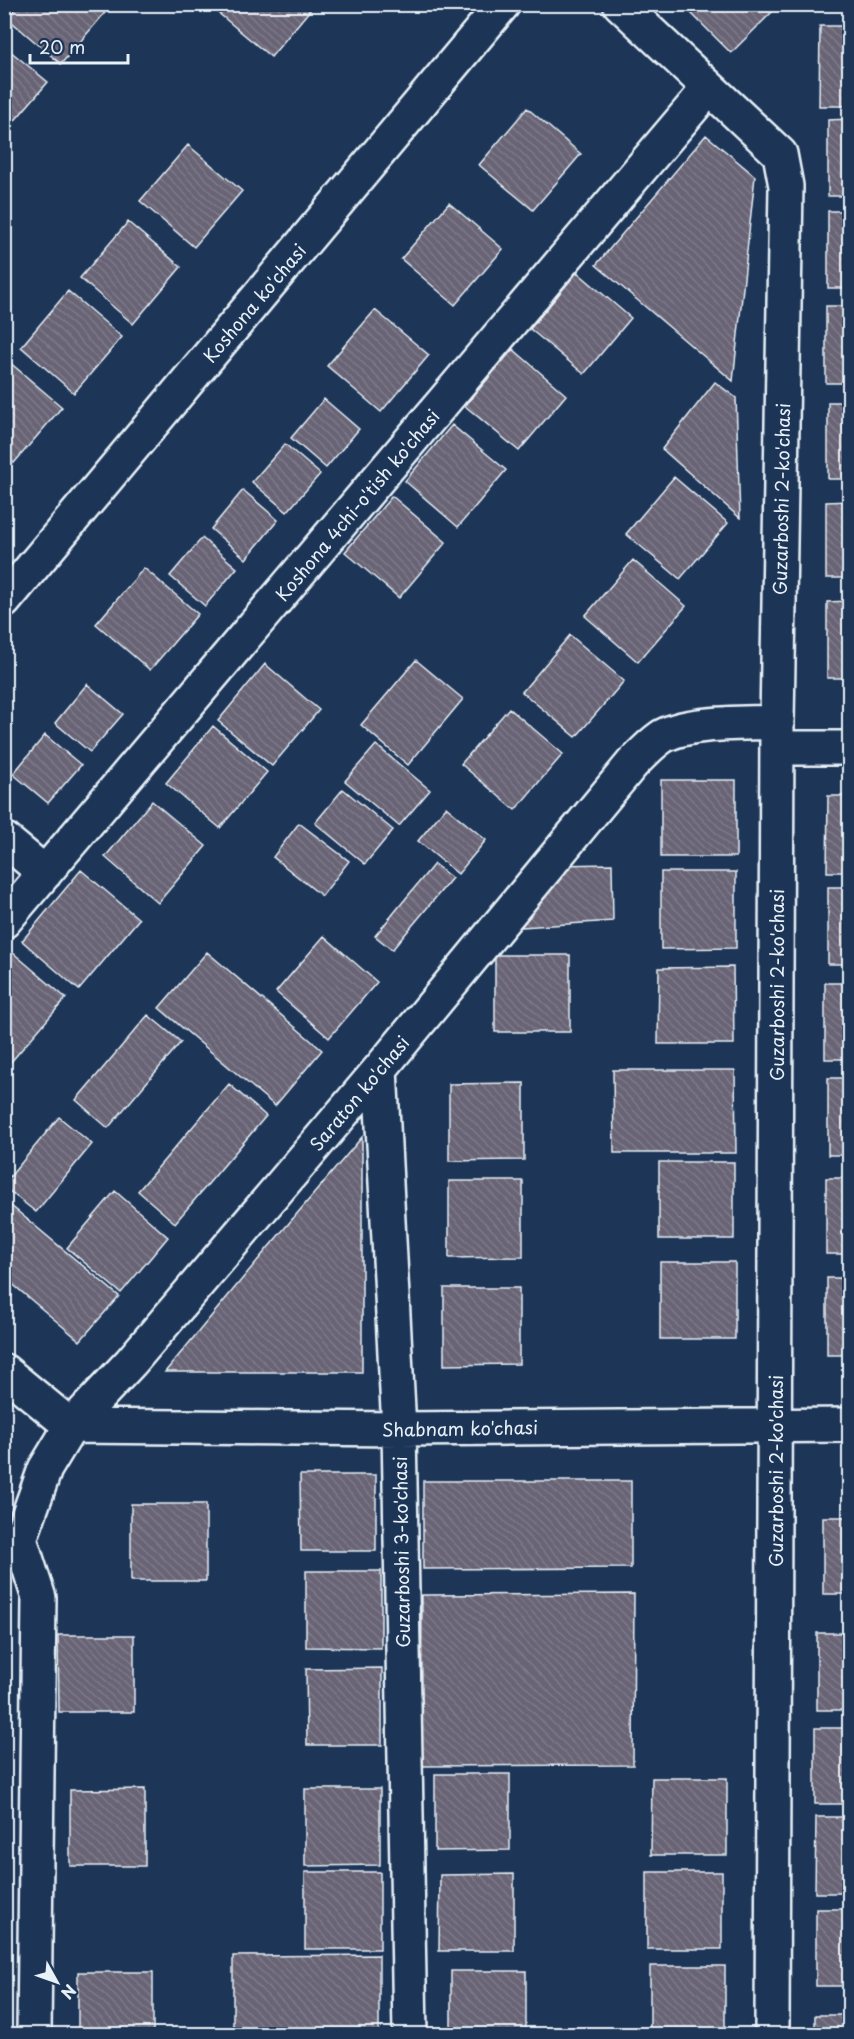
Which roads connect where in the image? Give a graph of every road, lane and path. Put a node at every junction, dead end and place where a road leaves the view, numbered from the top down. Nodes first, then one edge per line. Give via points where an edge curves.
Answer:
1 (503, 4) edge
2 (620, 4) edge
3 (709, 88) junction
4 (4, 601) edge
5 (777, 735) junction
6 (849, 748) edge
7 (4, 839) edge
8 (45, 873) junction
9 (4, 921) edge
10 (380, 1069) junction
11 (4, 1371) edge
12 (775, 1425) junction
13 (849, 1425) edge
14 (71, 1426) junction
15 (399, 1430) junction
16 (12, 1544) edge
17 (34, 2034) edge
18 (410, 2034) edge
19 (772, 2034) edge

1 - 4 street, Koshona ko'chasi
2 - 3 street, Guzarboshi 2-ko'chasi
3 - 5 street, Guzarboshi 2-ko'chasi via 780,154 786,186
3 - 8 street, Koshona 4chi-o'tish ko'chasi
5 - 6 street, Saraton ko'chasi
5 - 10 street, Saraton ko'chasi via 699,726 661,737 632,764
5 - 12 street, Guzarboshi 2-ko'chasi
7 - 8 street
8 - 9 street, Koshona 4chi-o'tish ko'chasi
10 - 14 street, Saraton ko'chasi via 131,1362
10 - 15 street, Guzarboshi 3-ko'chasi
11 - 14 street
12 - 13 street, Shabnam ko'chasi
12 - 15 street, Shabnam ko'chasi
12 - 19 street, Guzarboshi 2-ko'chasi
14 - 15 street, Shabnam ko'chasi
14 - 16 street, Saraton ko'chasi via 45,1469
15 - 18 street, Guzarboshi 3-ko'chasi
16 - 17 street via 39,1598

